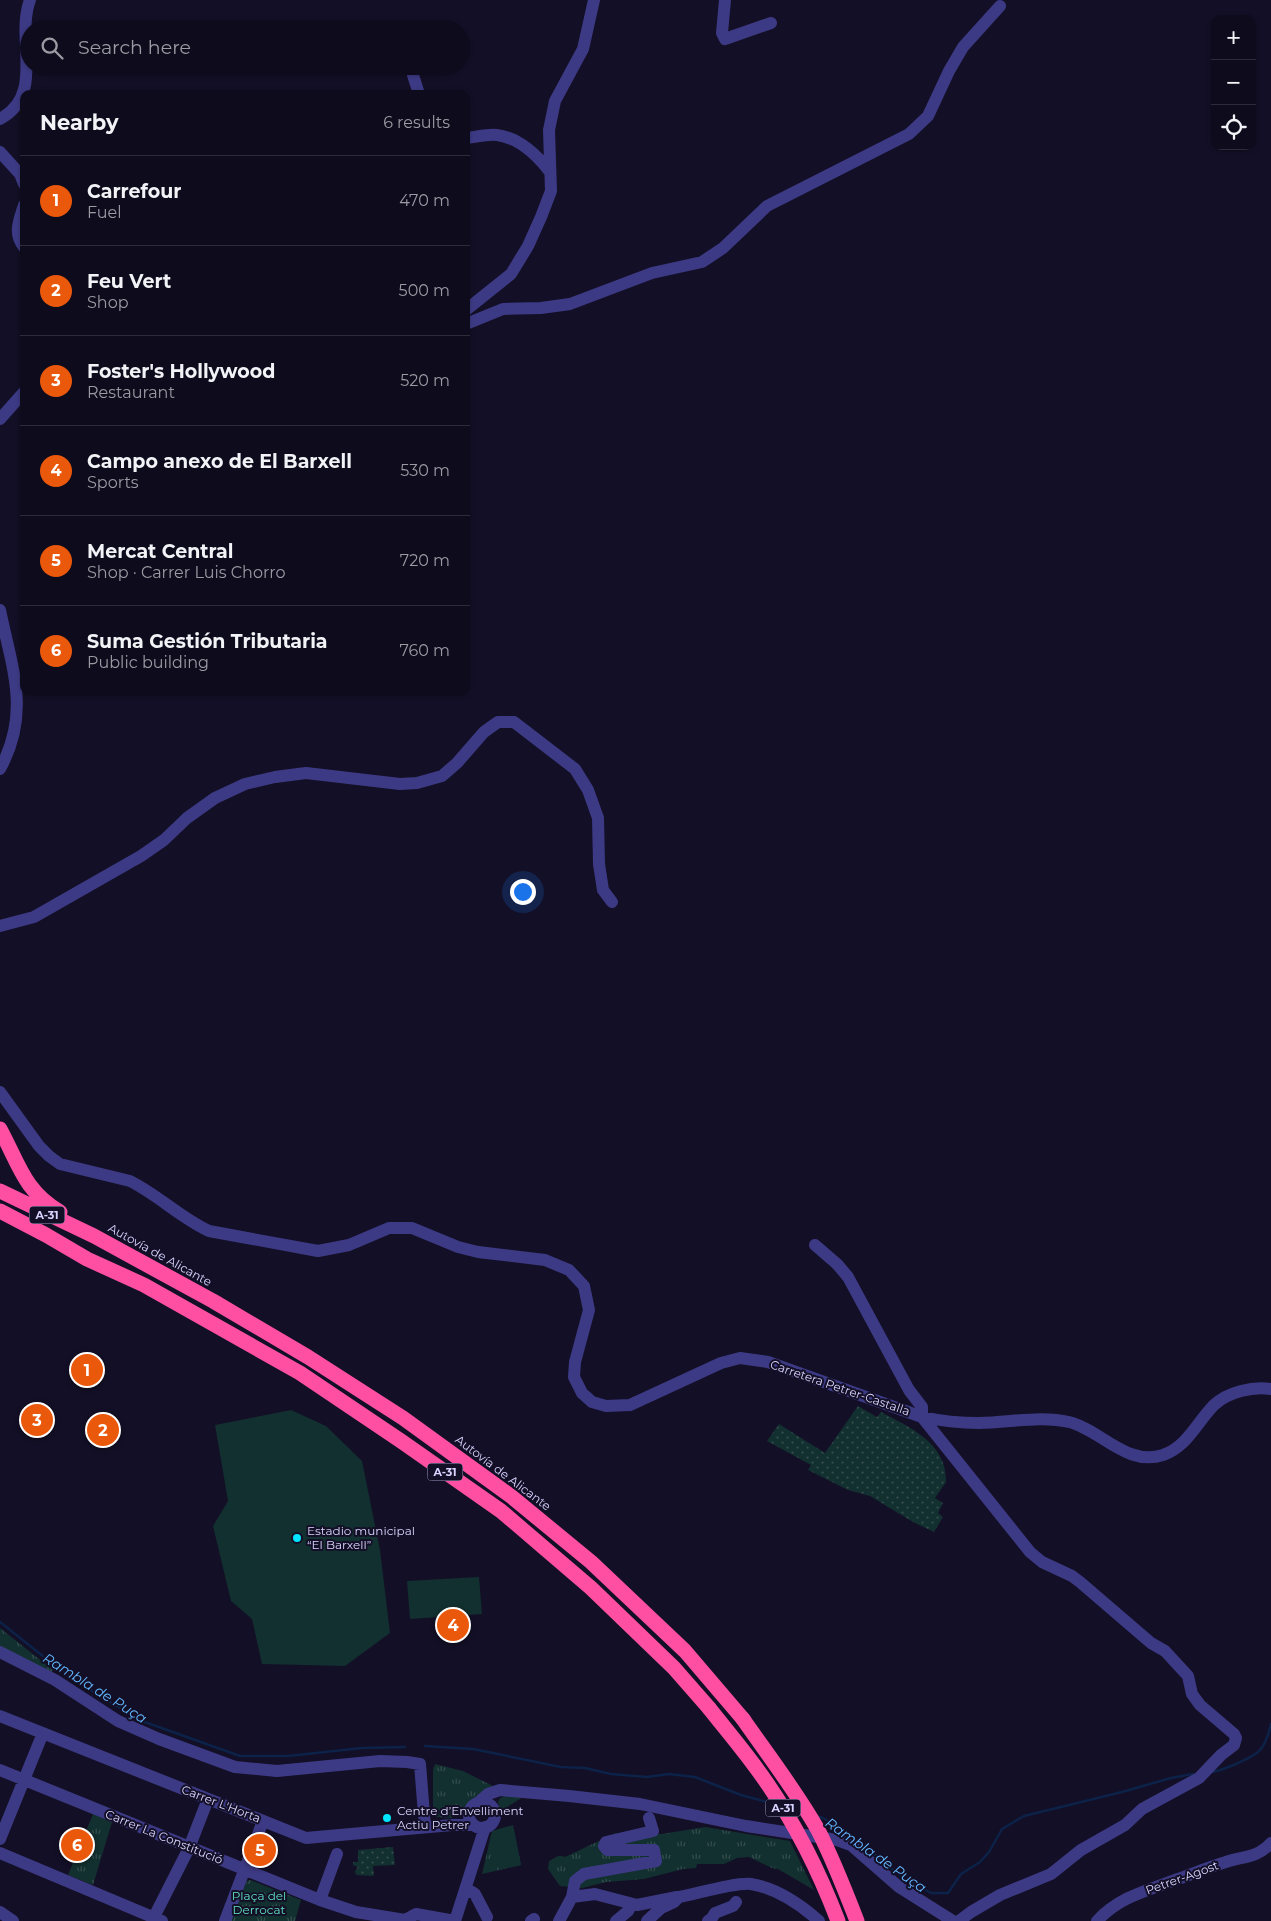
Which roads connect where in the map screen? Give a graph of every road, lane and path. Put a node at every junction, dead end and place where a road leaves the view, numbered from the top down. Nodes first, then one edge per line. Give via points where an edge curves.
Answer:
1 (30, 0) edge
2 (594, 0) edge
3 (725, 0) edge
4 (1000, 6) dead end
5 (25, 20) edge
6 (771, 23) dead end
7 (27, 75) edge
8 (413, 76) dead end
9 (24, 90) edge
10 (418, 90) edge
11 (20, 103) edge
12 (0, 119) edge
13 (470, 138) edge
14 (0, 152) edge
15 (550, 172) junction
16 (20, 174) edge
17 (20, 218) edge
18 (20, 242) edge
19 (470, 307) edge
20 (470, 322) edge
21 (20, 396) edge
22 (0, 419) edge
23 (0, 610) edge
24 (0, 769) edge
25 (612, 902) dead end
26 (0, 926) edge
27 (0, 1092) edge
28 (0, 1129) edge
29 (0, 1191) edge
30 (0, 1211) edge
31 (0, 1222) edge
32 (94, 1236) junction
33 (815, 1245) dead end
34 (87, 1259) junction
35 (1271, 1390) edge
36 (922, 1417) junction
37 (0, 1652) edge
38 (0, 1716) edge
39 (42, 1733) junction
40 (0, 1770) edge
41 (24, 1780) junction
42 (500, 1790) junction
43 (208, 1799) junction
44 (480, 1801) junction
45 (493, 1807) junction
46 (649, 1818) dead end
47 (263, 1821) junction
48 (476, 1824) junction
49 (425, 1827) junction
50 (0, 1839) edge
51 (1271, 1843) edge
52 (190, 1848) junction
53 (0, 1853) edge
54 (337, 1854) dead end
55 (245, 1870) junction
56 (466, 1888) junction
57 (572, 1897) junction
58 (679, 1897) junction
59 (320, 1900) junction
60 (736, 1902) dead end
61 (632, 1904) junction
62 (0, 1912) edge
63 (355, 1917) edge
64 (156, 1920) edge
65 (405, 1920) edge
66 (491, 1920) edge
67 (619, 1920) edge
68 (13, 1921) edge
69 (224, 1921) edge
70 (455, 1921) edge
71 (559, 1921) edge
72 (647, 1921) edge
73 (708, 1921) edge
74 (818, 1921) edge
75 (838, 1921) edge
76 (857, 1921) edge
77 (952, 1921) edge
78 (959, 1921) edge
79 (1097, 1921) edge

1 - 5 street
2 - 15 street via 584,50 555,101 549,130
3 - 6 street via 722,33 725,39
4 - 20 street via 963,47 928,116 909,134 767,206 723,248 702,262 652,273 570,304 503,309
7 - 9 street
8 - 10 street
11 - 12 street
13 - 15 street via 497,135 518,141
14 - 16 street
15 - 19 street via 548,201 528,246 511,274
17 - 18 street via 17,229
21 - 22 street
23 - 24 street via 18,699 17,720 9,752
25 - 26 street via 603,890 598,818 588,790 575,769 514,722 498,722 484,732 442,776 417,783 400,784 306,773 245,784 215,798 140,856 34,917
27 - 36 street, Carretera Petrer-Castalla via 39,1146 60,1164 140,1186 209,1231 318,1251 349,1244 389,1228 412,1228 478,1252 545,1260 569,1270 584,1286 589,1310 574,1377 582,1393 592,1402 606,1406 630,1405 721,1363 740,1358 768,1362
28 - 32 highway via 33,1190 45,1203
29 - 32 highway, Autovía de Alicante / A-31
30 - 34 highway, A-31
31 - 34 highway
32 - 76 highway, Autovía de Alicante / A-31, bridge via 213,1301 403,1418 512,1497 591,1562 678,1645 743,1719 818,1830
33 - 36 street via 848,1277 909,1390 922,1407
34 - 75 highway, A-31, bridge via 144,1285 300,1373 500,1511 591,1588 674,1668 755,1766 804,1843
35 - 36 street, Carretera Petrer-Castalla via 1250,1389 1232,1395 1215,1405 1178,1447 1162,1455 1141,1457 1124,1452 1071,1422 1048,1419 948,1422
36 - 78 street via 1030,1552 1042,1562 1072,1576 1165,1652 1188,1676 1192,1694 1200,1705 1236,1738 1234,1745 1200,1778 1142,1809 1125,1825 1081,1850 1051,1874 1000,1895
37 - 49 street via 54,1680 118,1721 235,1767 277,1771 380,1762 420,1764
38 - 39 street, Carrer L'Horta
39 - 41 street
39 - 43 street, Carrer L'Horta
40 - 41 street, Carrer La Constitució
41 - 50 street
41 - 52 street, Carrer La Constitució
42 - 44 street
42 - 45 street
42 - 77 street, bridge via 610,1800 837,1840 851,1845 899,1887
43 - 47 street, Carrer L'Horta
43 - 52 street
44 - 45 street
44 - 48 street via 470,1808
45 - 48 street via 493,1822
46 - 57 street via 653,1831 606,1842 604,1846 607,1850 654,1850 656,1861 584,1874 575,1881
47 - 49 street, Carrer L'Horta via 306,1838
47 - 55 street
48 - 49 street, Carrer L'Horta
48 - 56 street via 480,1842
51 - 79 street, Petrer-Agost via 1264,1851 1128,1898 1108,1908
52 - 55 street, Carrer La Constitució
52 - 64 street
53 - 64 street
54 - 59 street
55 - 59 street, Carrer La Constitució
55 - 69 street
56 - 66 street via 475,1894
56 - 70 street
57 - 61 street via 595,1894
57 - 71 street
58 - 61 street
58 - 72 street
58 - 74 street via 751,1884 802,1906
59 - 63 street, Carrer La Constitució
60 - 73 street via 734,1906 715,1912
61 - 67 street
62 - 68 street
63 - 65 street, Carrer La Constitució
65 - 70 street, Carrer La Constitució via 416,1914

